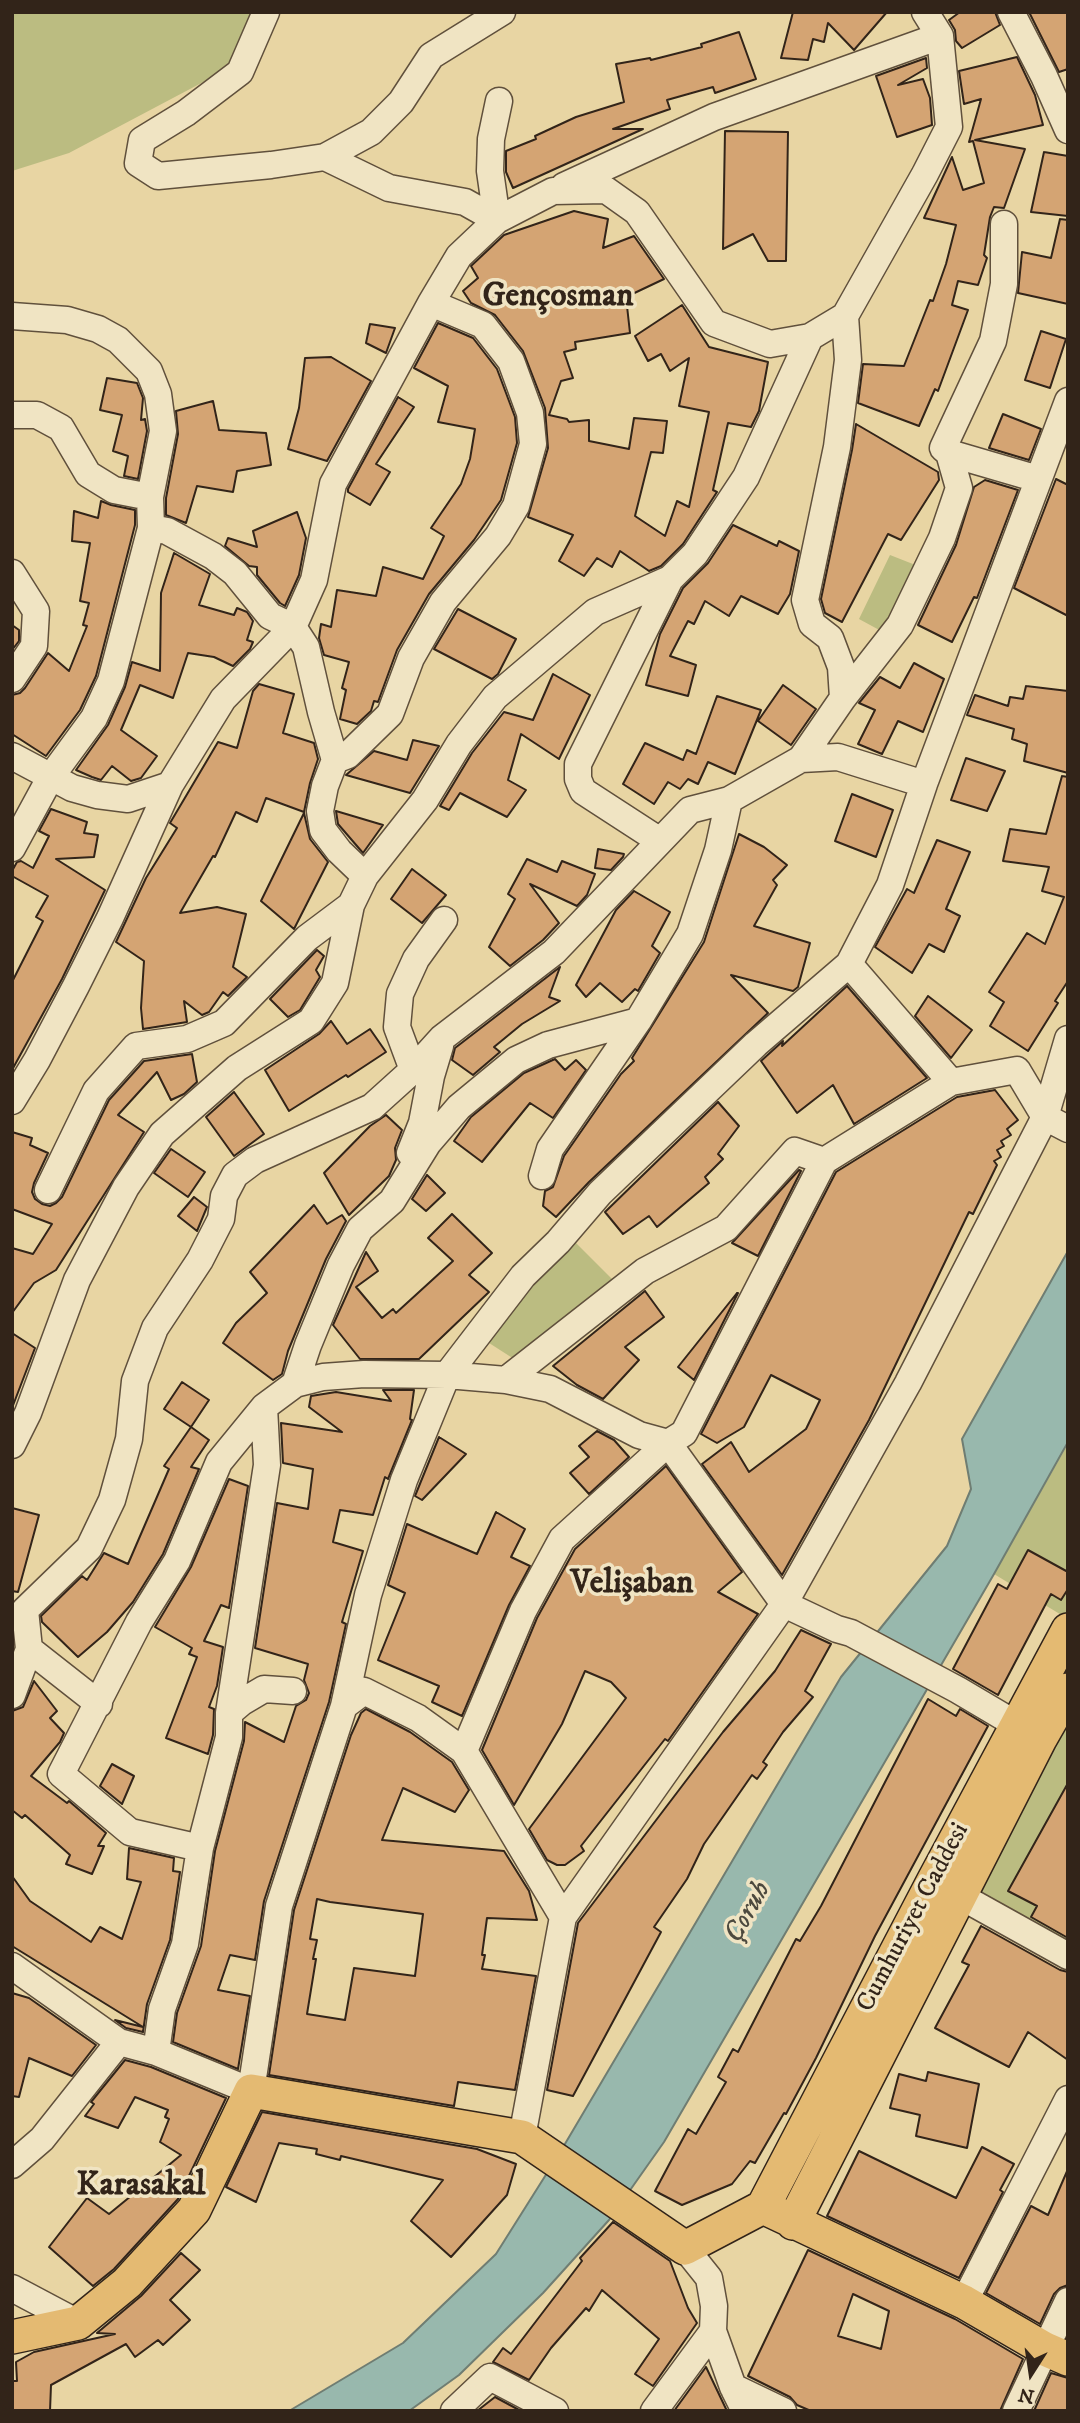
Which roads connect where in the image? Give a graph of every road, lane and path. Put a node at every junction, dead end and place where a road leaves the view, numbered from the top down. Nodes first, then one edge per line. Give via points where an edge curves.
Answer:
1 (266, 12) edge
2 (502, 12) edge
3 (925, 12) edge
4 (1011, 12) edge
5 (940, 36) junction
6 (499, 101) dead end
7 (1068, 130) edge
8 (325, 157) junction
9 (553, 191) junction
10 (497, 220) junction
11 (1004, 224) dead end
12 (430, 303) junction
13 (12, 316) edge
14 (845, 316) junction
15 (810, 337) junction
16 (1066, 410) edge
17 (12, 415) edge
18 (949, 453) junction
19 (1038, 479) junction
20 (150, 497) junction
21 (150, 528) junction
22 (12, 573) edge
23 (670, 579) junction
24 (293, 626) junction
25 (12, 679) edge
26 (843, 698) junction
27 (12, 756) edge
28 (801, 759) junction
29 (335, 760) junction
30 (50, 778) junction
31 (924, 784) junction
32 (170, 785) junction
33 (729, 800) junction
34 (660, 841) junction
35 (12, 848) edge
36 (365, 876) junction
37 (351, 905) junction
38 (444, 920) dead end
39 (849, 964) junction
40 (638, 1021) junction
41 (442, 1038) junction
42 (1068, 1040) edge
43 (413, 1070) junction
44 (951, 1082) junction
45 (12, 1101) edge
46 (1056, 1123) edge
47 (824, 1161) junction
48 (542, 1176) dead end
49 (48, 1190) dead end
50 (392, 1201) junction
51 (447, 1375) junction
52 (506, 1380) junction
53 (295, 1384) junction
54 (264, 1407) junction
55 (668, 1443) junction
56 (12, 1445) edge
57 (784, 1604) junction
58 (19, 1606) edge
59 (1068, 1630) edge
60 (29, 1649) junction
61 (1068, 1690) edge
62 (293, 1691) dead end
63 (12, 1695) edge
64 (99, 1704) junction
65 (344, 1706) junction
66 (229, 1713) junction
67 (1029, 1732) junction
68 (464, 1751) junction
69 (200, 1848) junction
70 (946, 1888) junction
71 (563, 1917) junction
72 (1068, 1956) edge
73 (12, 1966) edge
74 (119, 2042) junction
75 (156, 2052) junction
76 (251, 2091) junction
77 (1068, 2099) edge
78 (532, 2143) junction
79 (12, 2165) edge
80 (763, 2207) junction
81 (793, 2222) junction
82 (685, 2248) junction
83 (12, 2288) edge
84 (1068, 2301) edge
85 (964, 2302) junction
86 (78, 2323) junction
87 (713, 2331) junction
88 (12, 2337) edge
89 (1056, 2354) edge
90 (739, 2399) edge
91 (454, 2411) edge
92 (555, 2411) edge
93 (654, 2411) edge
94 (783, 2411) edge
95 (1016, 2411) edge

1 - 8 street via 240,72 142,140 138,163 158,176
2 - 8 street via 430,56 401,103 371,132
3 - 5 street
4 - 7 street
5 - 9 street via 714,117
5 - 14 street via 949,127
6 - 10 street via 490,171
8 - 10 street via 389,188 465,202
9 - 10 street
9 - 15 street via 607,190 637,212 714,323 770,344
10 - 12 street via 459,256
11 - 18 street via 1004,284 993,341 943,448
12 - 24 street via 333,484 314,580
12 - 29 street via 483,325 512,361 530,413 533,444 516,506 498,536 443,601 411,658 390,714 348,755
13 - 20 street via 67,320 97,329 117,340 149,372 158,394 163,431
14 - 15 street
14 - 26 street via 848,360 837,447 805,600 812,624 830,638 838,657
15 - 23 street via 746,477 695,554
16 - 19 street
17 - 20 street via 37,415 61,428 88,474 114,490
18 - 19 street
18 - 26 street via 959,488 942,538 900,625
19 - 31 street
20 - 21 street
21 - 24 street via 167,531 213,556 235,573 270,616
21 - 30 street via 111,681 93,718
22 - 25 street via 36,611 34,646
23 - 34 street via 578,764 583,791
23 - 36 street via 595,612 495,697 425,800
24 - 29 street via 306,647
24 - 32 street via 223,699
26 - 28 street
27 - 30 street
28 - 31 street via 838,757
28 - 33 street
29 - 36 street via 320,811 323,830
30 - 32 street via 97,795 128,799
30 - 35 street
31 - 39 street via 890,885
32 - 45 street via 110,918
33 - 34 street via 690,810
33 - 40 street via 718,850 690,933
34 - 41 street via 554,952
36 - 37 street
37 - 49 street via 307,938 224,1023 187,1040 136,1046 96,1091
37 - 56 street via 335,983 311,1021 237,1068 162,1134 126,1187 77,1280
38 - 43 street via 416,959 400,994 397,1027
39 - 44 street
39 - 51 street via 756,1044 600,1193 523,1276
40 - 48 street via 550,1149
40 - 50 street via 548,1045 516,1060 459,1107 428,1143
41 - 43 street
41 - 50 street via 422,1123
42 - 46 street
43 - 58 street via 372,1107 255,1160 235,1175 205,1250 155,1328 135,1381 130,1439 112,1500 89,1548
44 - 46 street via 1017,1070
44 - 47 street
46 - 57 street
47 - 52 street via 795,1151 726,1228 645,1271
47 - 55 street via 684,1433
50 - 53 street via 360,1229 341,1265
51 - 52 street
51 - 53 street via 364,1374
51 - 65 street via 400,1492 368,1595
52 - 55 street via 550,1389 639,1435
53 - 54 street
54 - 64 street via 219,1462 177,1561 139,1622
54 - 66 street via 267,1465
55 - 57 street
55 - 68 street via 562,1539 523,1611
57 - 67 street via 851,1633
57 - 71 street
58 - 60 street
59 - 67 main road, Cumhuriyet Caddesi
60 - 63 street
60 - 64 street
61 - 67 main road, Cumhuriyet Caddesi
62 - 66 street via 264,1689
64 - 69 street via 61,1774 130,1832
65 - 68 street via 364,1690 418,1718
65 - 76 street via 279,1906
66 - 69 street via 229,1737
67 - 70 main road, Cumhuriyet Caddesi
68 - 71 street
69 - 75 street via 185,1944 162,2009
70 - 72 street
70 - 80 main road, Cumhuriyet Caddesi
70 - 81 main road, Cumhuriyet Caddesi
71 - 78 street
73 - 74 street
74 - 75 street
74 - 79 street via 42,2139
75 - 76 street
76 - 78 main road
76 - 86 main road via 194,2210 127,2283
77 - 85 street
78 - 82 main road
80 - 81 main road
80 - 82 main road
81 - 85 main road
82 - 87 street via 709,2278
83 - 86 street
84 - 89 street
85 - 89 main road
86 - 88 main road
87 - 90 street
87 - 93 street
89 - 95 street
90 - 94 street
91 - 92 street via 490,2377

